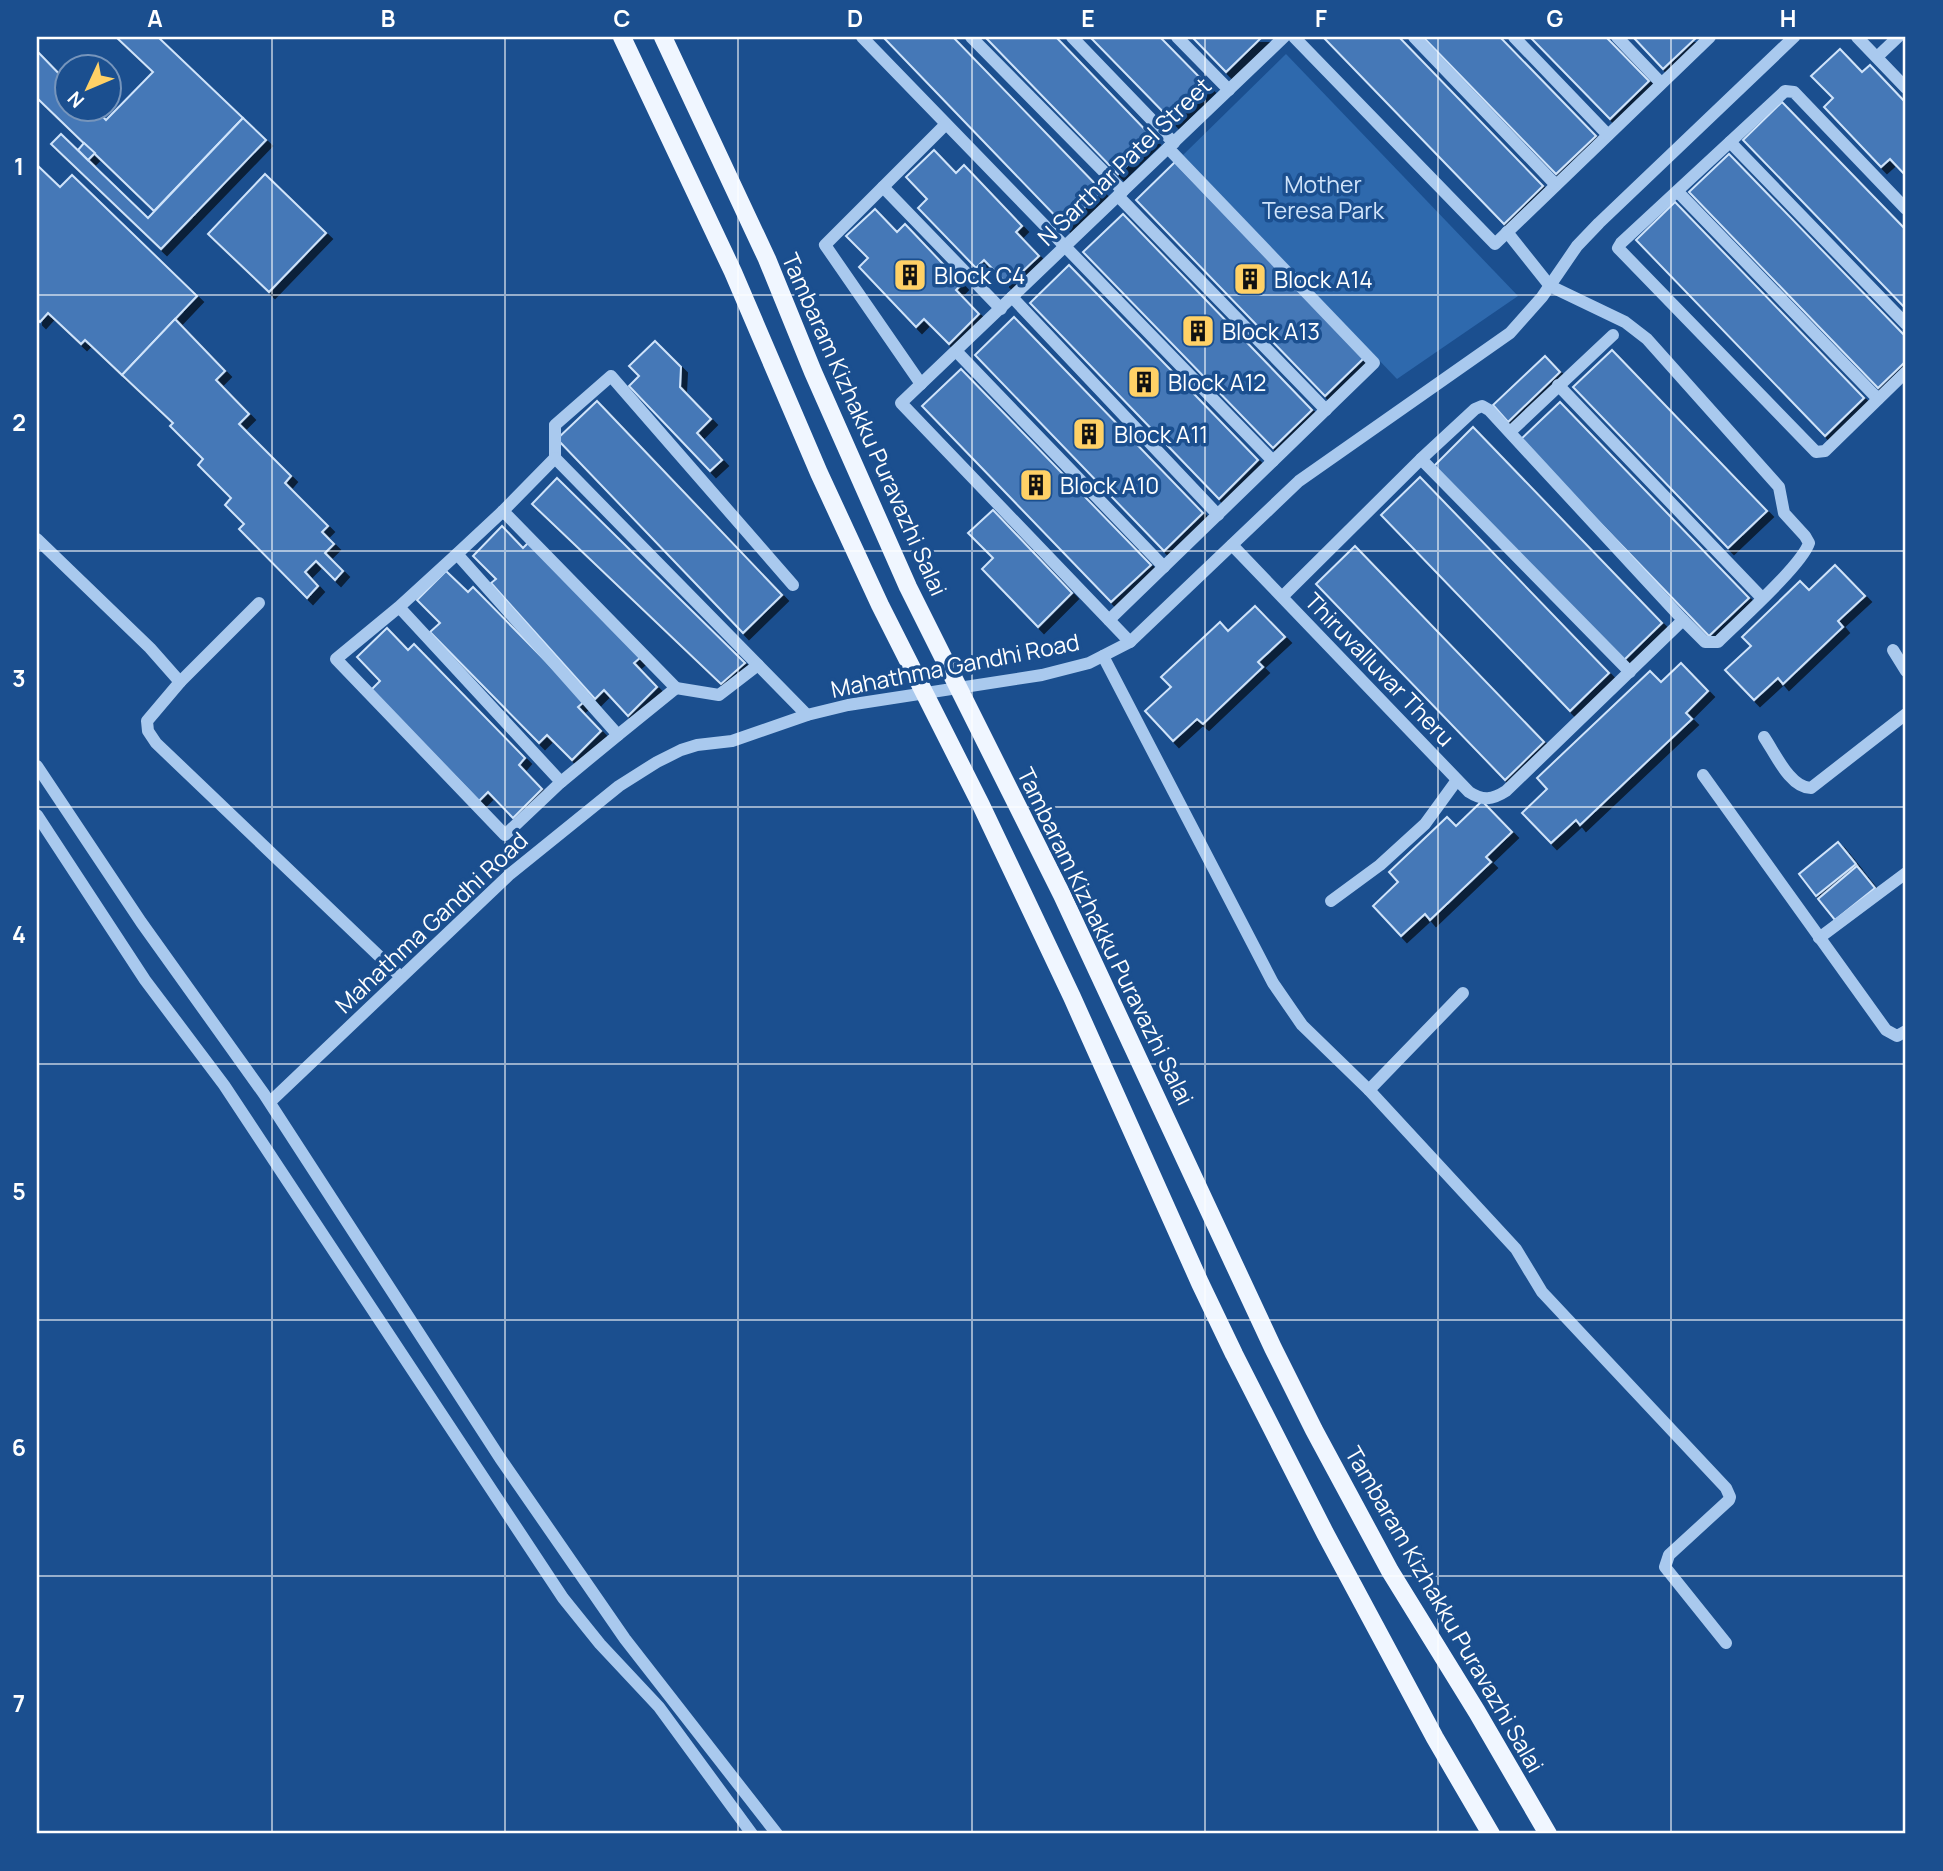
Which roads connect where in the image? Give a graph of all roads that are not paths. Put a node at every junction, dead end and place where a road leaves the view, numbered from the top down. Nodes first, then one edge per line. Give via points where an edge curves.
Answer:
1 (621, 37) edge
2 (663, 37) edge
3 (862, 37) edge
4 (971, 37) edge
5 (1072, 37) edge
6 (1177, 37) edge
7 (1284, 37) edge
8 (1294, 37) edge
9 (1414, 37) edge
10 (1514, 37) edge
11 (1618, 37) edge
12 (1710, 37) edge
13 (1794, 37) edge
14 (1857, 37) edge
15 (1898, 37) edge
16 (1877, 57) junction
17 (1661, 83) junction
18 (1906, 88) edge
19 (1229, 90) junction
20 (946, 124) junction
21 (1608, 135) junction
22 (1730, 142) junction
23 (1171, 145) junction
24 (1556, 185) junction
25 (883, 187) junction
26 (1678, 192) junction
27 (1121, 193) junction
28 (1906, 209) edge
29 (1507, 232) junction
30 (1065, 247) junction
31 (1550, 285) junction
32 (1012, 297) junction
33 (1001, 309) junction
34 (1906, 324) edge
35 (1613, 335) dead end
36 (956, 351) junction
37 (1906, 372) edge
38 (921, 384) junction
39 (1558, 385) junction
40 (1878, 399) junction
41 (1326, 410) junction
42 (1510, 432) junction
43 (555, 458) junction
44 (1421, 459) junction
45 (1273, 461) junction
46 (503, 511) junction
47 (1218, 514) junction
48 (37, 539) edge
49 (1232, 545) junction
50 (457, 554) junction
51 (1164, 567) junction
52 (793, 585) dead end
53 (1282, 597) junction
54 (1762, 598) junction
55 (259, 603) dead end
56 (399, 607) junction
57 (1109, 620) junction
58 (1684, 620) junction
59 (1130, 642) junction
60 (1892, 650) dead end
61 (1103, 656) junction
62 (758, 665) junction
63 (1906, 671) edge
64 (1630, 672) junction
65 (180, 682) junction
66 (676, 688) junction
67 (958, 688) junction
68 (924, 693) junction
69 (1906, 714) edge
70 (807, 715) junction
71 (618, 735) junction
72 (1764, 737) dead end
73 (37, 766) edge
74 (1703, 775) dead end
75 (1457, 780) junction
76 (561, 782) junction
77 (37, 815) edge
78 (1906, 873) edge
79 (1331, 901) dead end
80 (1819, 938) junction
81 (401, 977) junction
82 (1463, 993) dead end
83 (1906, 1031) edge
84 (1369, 1090) junction
85 (270, 1102) junction
86 (1726, 1643) dead end
87 (752, 1834) edge
88 (777, 1834) edge
89 (1491, 1834) edge
90 (1548, 1834) edge

1 - 68 main road
2 - 67 main road, Tambaram Kizhakku Puravazhi Salai via 767,259 908,587
3 - 20 street
4 - 27 street
5 - 23 street
6 - 19 street
7 - 19 street, N Sarthar Patel Street
8 - 29 street via 1495,244
9 - 24 street
10 - 21 street
11 - 17 street
12 - 17 street
13 - 31 street, Mahathma Gandhi Road via 1599,223
14 - 16 street
15 - 16 street
16 - 18 street
17 - 21 street
19 - 23 street, N Sarthar Patel Street
20 - 25 street
20 - 30 street
21 - 24 street
22 - 26 street
22 - 28 street via 1781,93 1790,90
22 - 34 street
23 - 27 street, N Sarthar Patel Street
23 - 41 street via 1374,363
24 - 29 street
25 - 33 street
25 - 38 street via 825,245
26 - 40 street
26 - 40 street via 1621,243 1620,252 1816,452 1825,451
27 - 30 street, N Sarthar Patel Street
27 - 41 street
29 - 31 street
30 - 32 street, N Sarthar Patel Street
30 - 45 street
31 - 49 street, Mahathma Gandhi Road via 1510,333 1318,466
31 - 54 street via 1625,322 1647,339 1779,487 1784,513 1809,543
32 - 33 street, N Sarthar Patel Street
32 - 47 street
33 - 36 street, N Sarthar Patel Street
35 - 39 street
36 - 38 street, N Sarthar Patel Street
36 - 51 street
37 - 40 street
38 - 57 street, N Sarthar Patel Street via 901,403
39 - 42 street
39 - 54 street
41 - 45 street
42 - 44 street via 1482,406
42 - 58 street
43 - 46 street
43 - 52 street via 555,425 611,376
43 - 62 street
44 - 53 street
44 - 64 street
45 - 47 street
46 - 50 street
46 - 66 street
47 - 51 street
48 - 65 street
49 - 53 street, Thiruvalluvar Theru
49 - 59 street, Mahathma Gandhi Road
50 - 56 street
50 - 71 street
51 - 57 street
53 - 75 street, Thiruvalluvar Theru
54 - 58 street via 1718,642 1705,642
55 - 65 street
56 - 76 street
56 - 76 street via 336,659 505,835
57 - 59 street
58 - 64 street
59 - 61 street, Mahathma Gandhi Road
60 - 63 street
61 - 67 street, Mahathma Gandhi Road via 1042,676
61 - 84 street via 1273,983 1302,1025
62 - 66 street via 719,695
62 - 70 street
64 - 75 street, Thiruvalluvar Theru via 1506,791 1489,800 1479,799
65 - 81 street via 147,721 156,743
66 - 71 street
67 - 68 street, Mahathma Gandhi Road
67 - 90 main road, Tambaram Kizhakku Puravazhi Salai via 1062,895 1314,1430 1390,1571
68 - 70 street, Mahathma Gandhi Road
68 - 89 main road via 1072,997 1200,1283 1274,1435
69 - 72 street via 1811,788 1796,783
70 - 81 street, Mahathma Gandhi Road via 732,741 681,750 619,786 510,874
71 - 76 street
73 - 85 street
74 - 80 street
75 - 79 street via 1425,824
77 - 87 street via 145,980 224,1085 563,1598 659,1707
78 - 80 street
80 - 83 street via 1886,1030 1897,1036
81 - 85 street, Mahathma Gandhi Road
82 - 84 street
84 - 86 street via 1516,1249 1542,1292 1726,1488 1729,1500 1669,1555 1665,1567
85 - 88 street via 500,1458 625,1639

